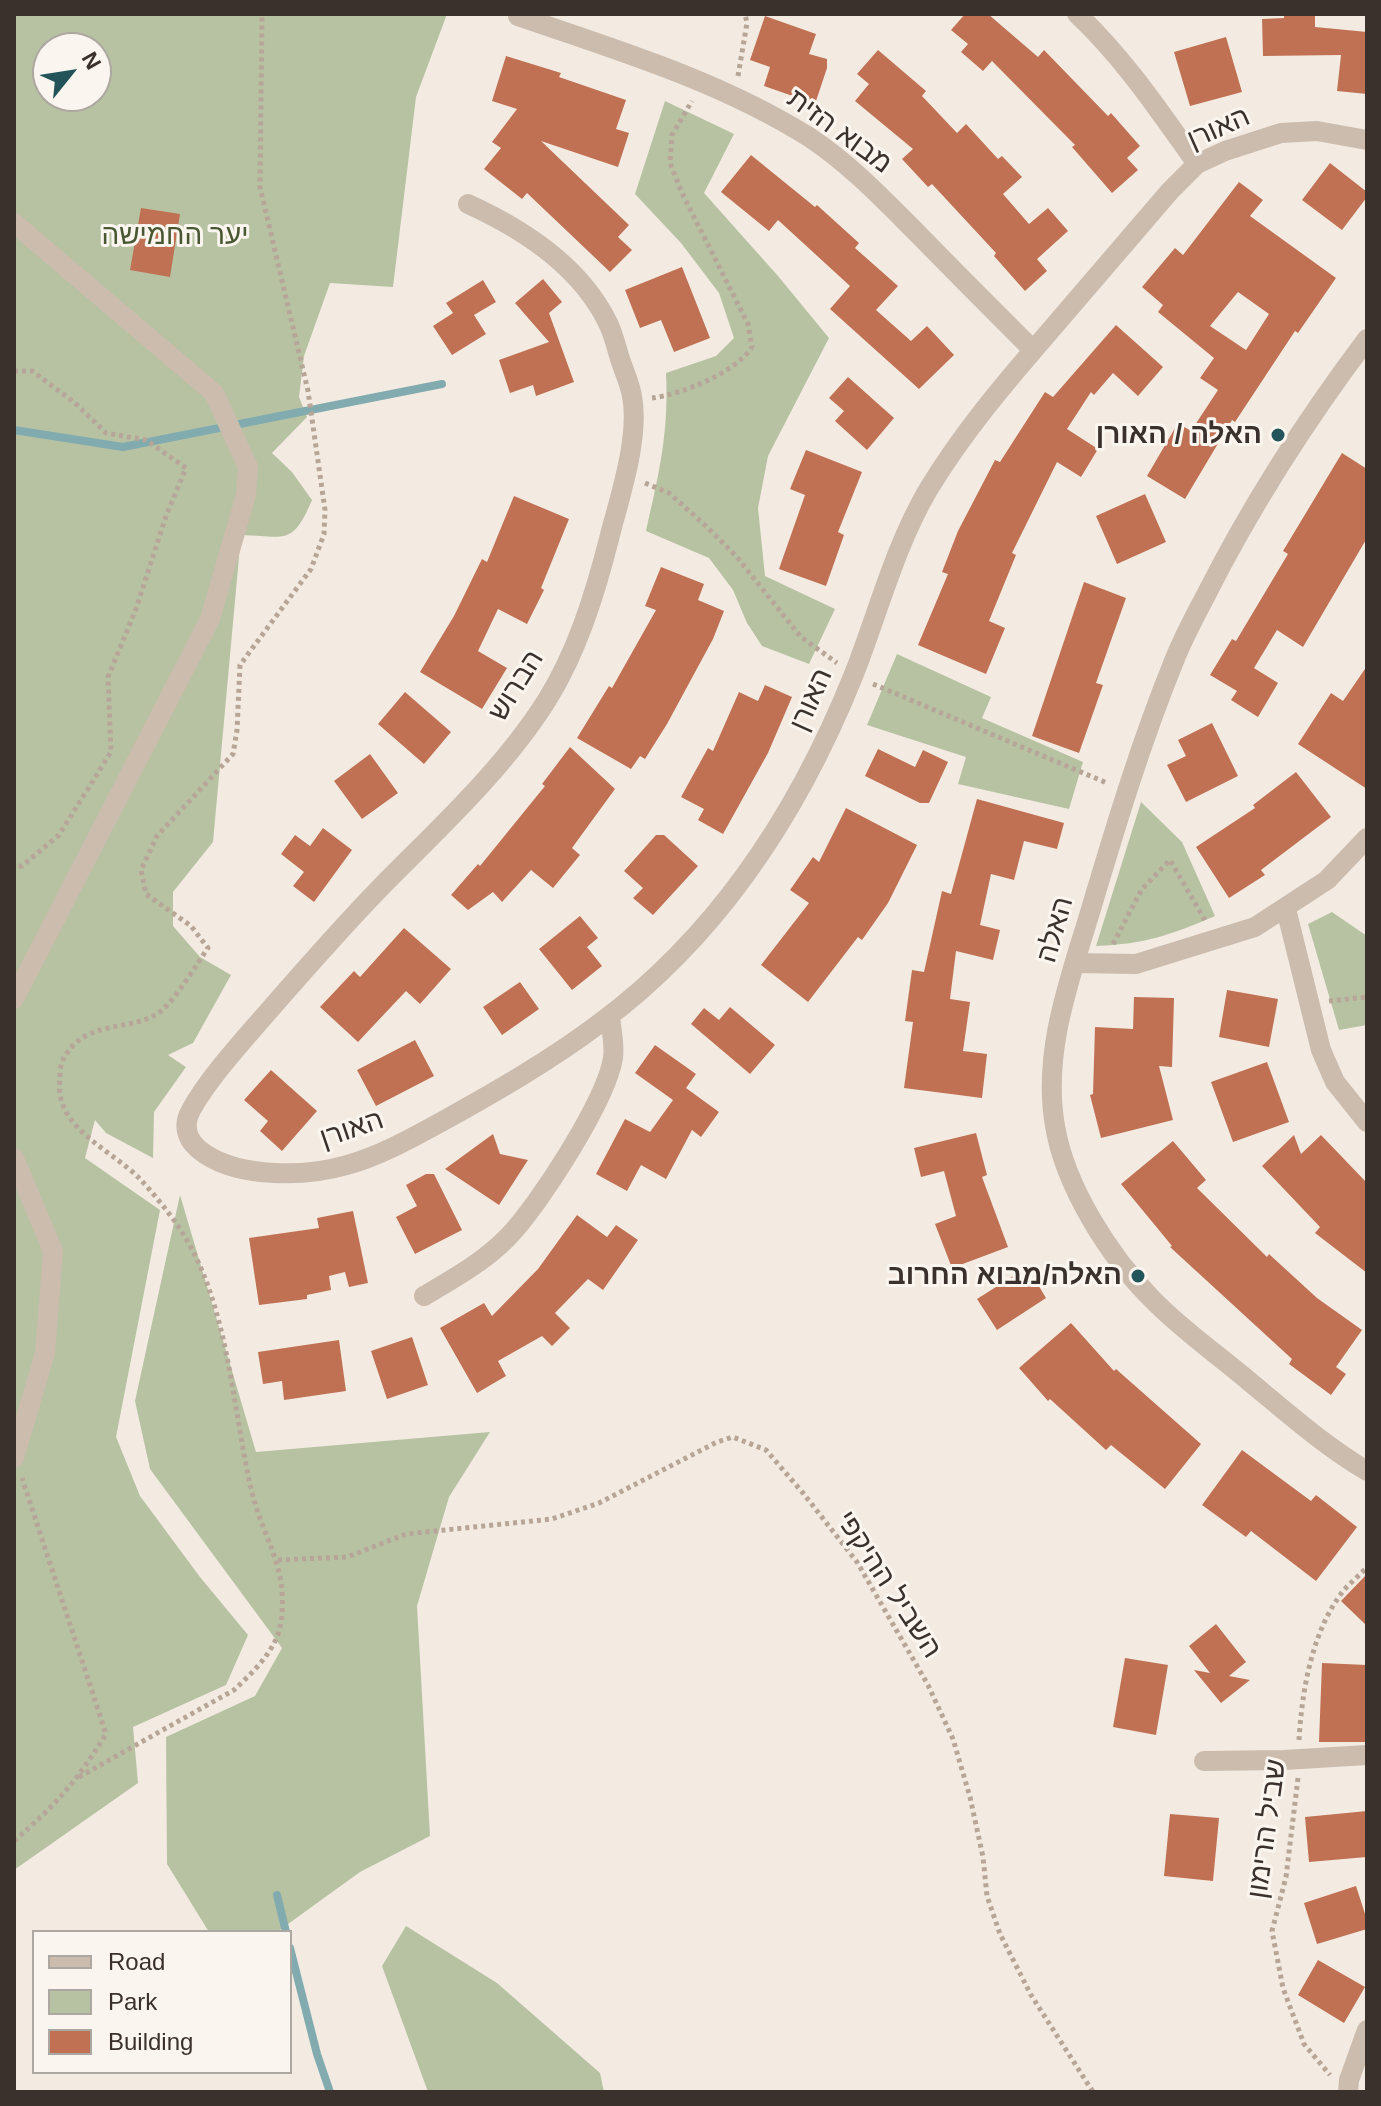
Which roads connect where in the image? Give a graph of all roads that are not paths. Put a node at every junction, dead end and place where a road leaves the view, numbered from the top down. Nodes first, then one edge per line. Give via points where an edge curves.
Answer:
1 (1077, 14) edge
2 (518, 16) edge
3 (1367, 140) edge
4 (1197, 164) junction
5 (468, 204) dead end
6 (14, 223) edge
7 (1367, 339) edge
8 (1033, 350) junction
9 (1367, 838) edge
10 (1286, 909) junction
11 (1075, 963) junction
12 (14, 999) edge
13 (610, 1016) junction
14 (1367, 1122) edge
15 (201, 1153) joint
16 (14, 1158) edge
17 (424, 1296) dead end
18 (14, 1457) edge
19 (1367, 1471) edge
20 (1367, 1755) edge
21 (1204, 1761) dead end
22 (1367, 2030) edge
23 (1348, 2091) edge

1 - 4 street via 1105,40
2 - 8 street, מבוא הזית via 668,68 755,106 810,138 880,197
3 - 4 street, האורן via 1317,131 1281,133
4 - 8 street, האורן
5 - 15 street, הברוש via 543,247 584,287 609,323 633,400 629,457 601,570 573,648 547,700 465,802 245,1037 193,1106 185,1124
6 - 12 street via 214,393 248,467 246,495 210,619
7 - 11 street, האלה via 1268,480 1175,657 1126,792
8 - 13 street, האורן via 964,433 924,496 854,675 788,812 710,920
9 - 10 street via 1327,880
10 - 11 street via 1255,927 1136,964
10 - 14 street via 1321,1050 1335,1082
11 - 19 street, האלה via 1053,1046 1052,1093 1055,1127 1068,1169 1091,1218 1153,1300 1304,1426
13 - 15 street, האורן via 479,1101 350,1165 310,1174 273,1173 235,1167
13 - 17 street via 613,1058 595,1107 545,1189 508,1238
16 - 18 street via 53,1251 45,1353
20 - 21 street
22 - 23 street

